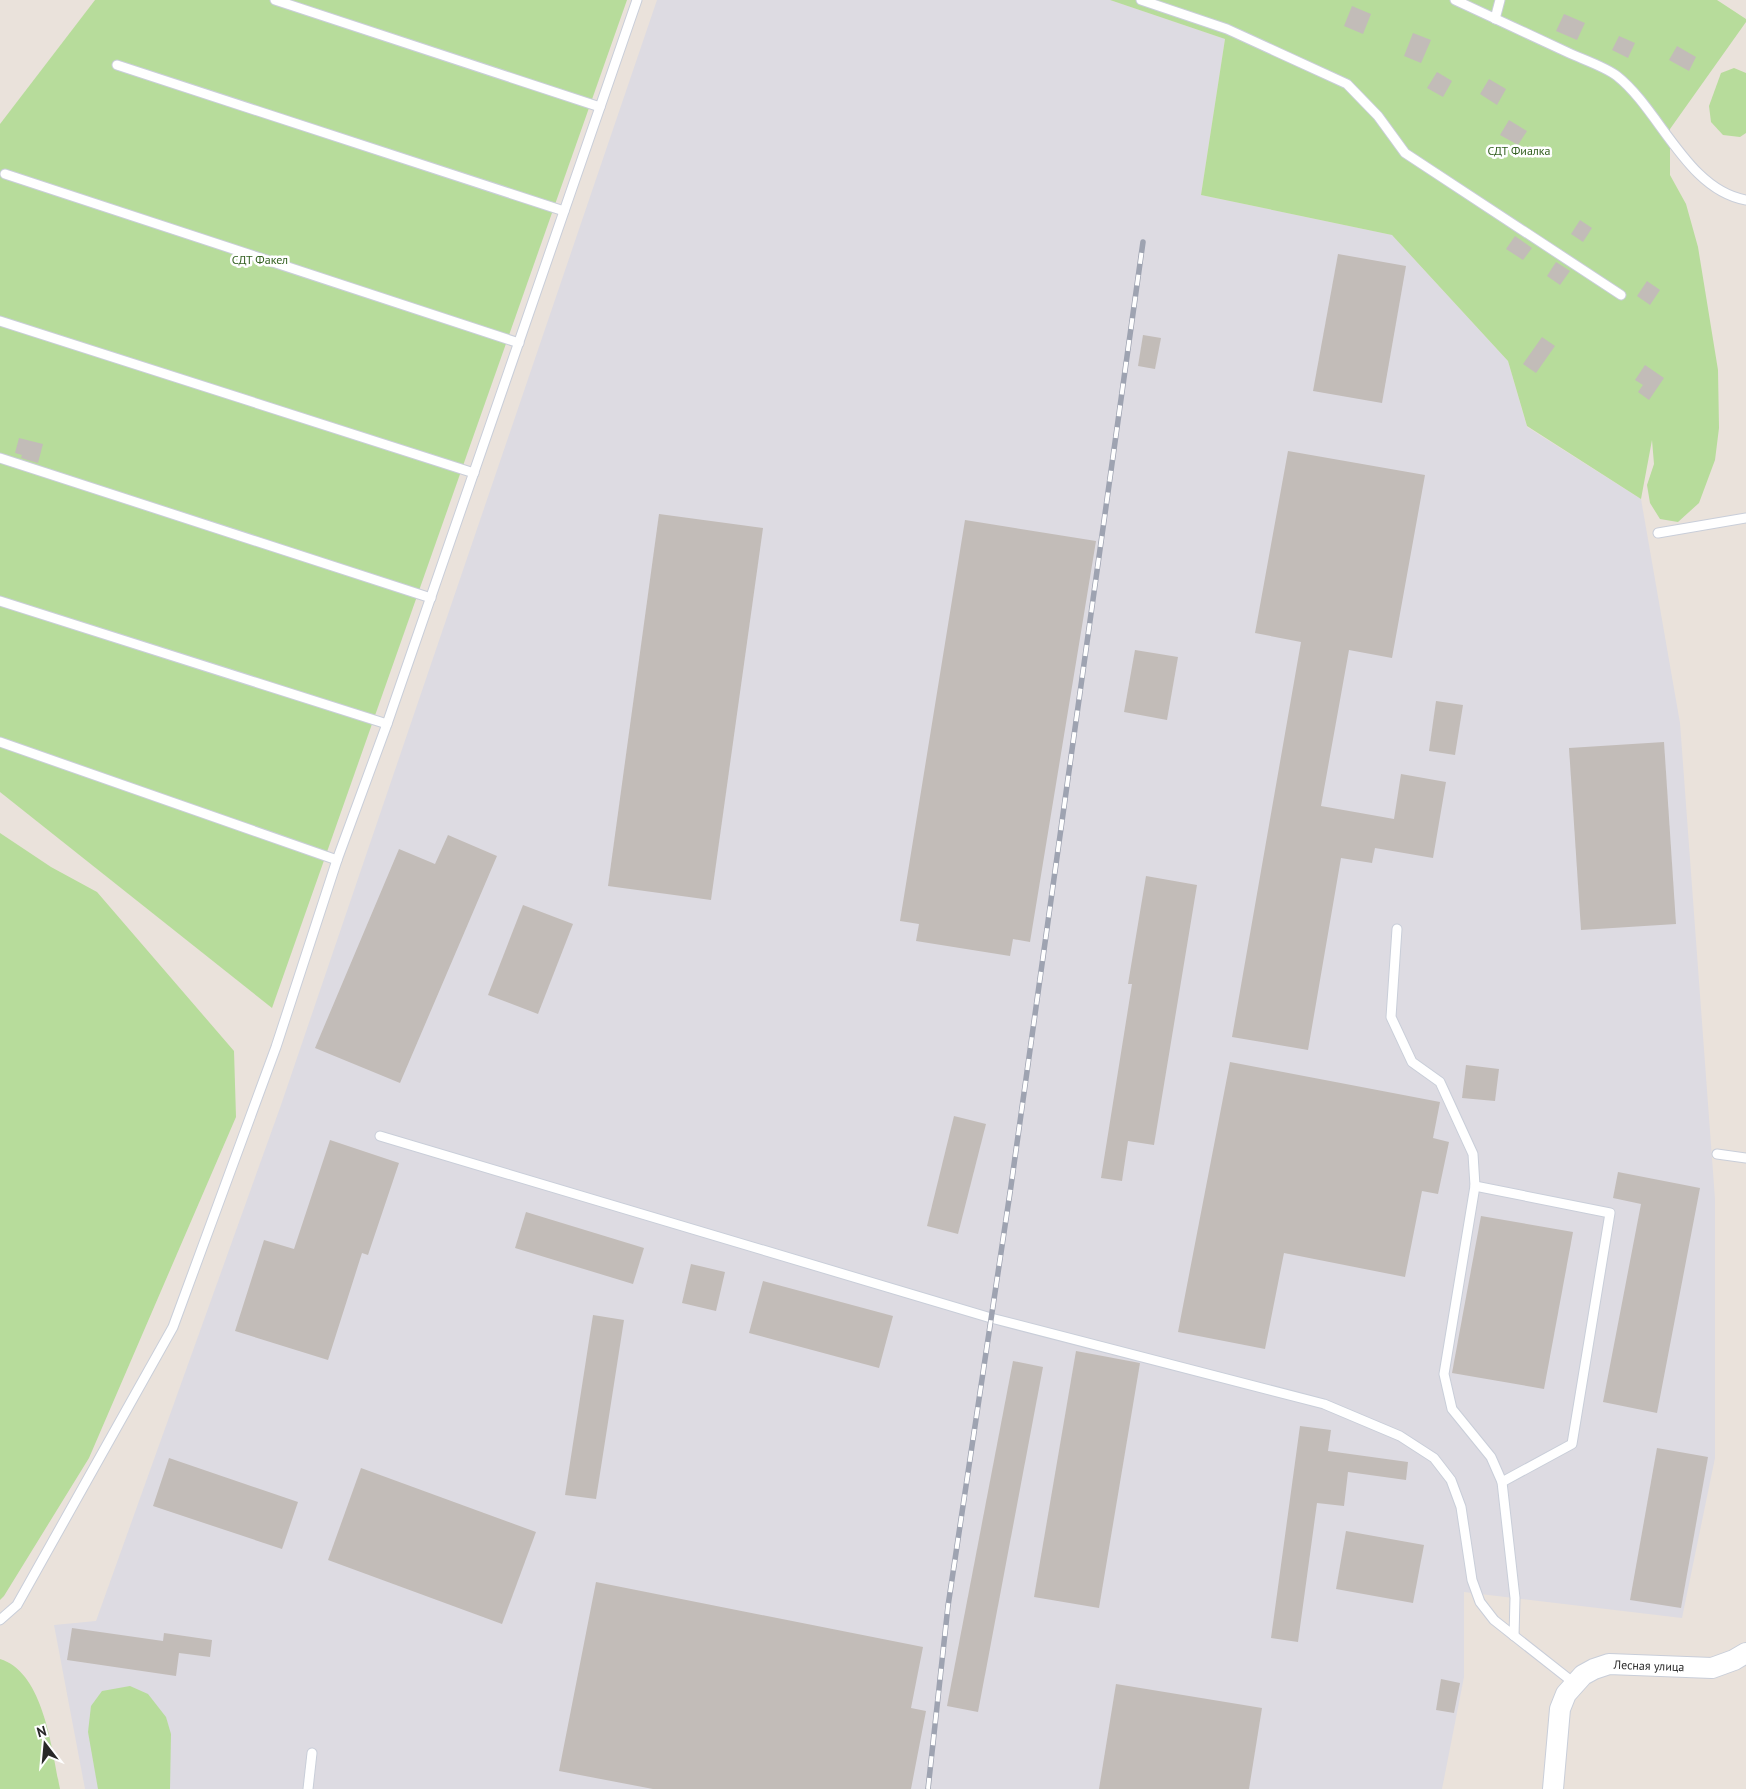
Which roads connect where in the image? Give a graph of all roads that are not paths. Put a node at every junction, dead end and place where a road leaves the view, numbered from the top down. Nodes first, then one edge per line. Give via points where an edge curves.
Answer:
1 (275, 0) edge
2 (637, 0) edge
3 (1141, 0) edge
4 (1455, 0) edge
5 (1500, 0) edge
6 (1495, 19) junction
7 (117, 65) dead end
8 (600, 107) junction
9 (5, 174) dead end
10 (1746, 200) edge
11 (564, 211) junction
12 (1622, 295) dead end
13 (0, 321) edge
14 (519, 343) junction
15 (0, 458) edge
16 (474, 473) junction
17 (1746, 518) edge
18 (1658, 533) dead end
19 (431, 598) junction
20 (0, 601) edge
21 (387, 724) junction
22 (0, 742) edge
23 (337, 860) junction
24 (1397, 929) dead end
25 (380, 1136) dead end
26 (1717, 1154) dead end
27 (1746, 1158) edge
28 (1475, 1186) junction
29 (1502, 1482) junction
30 (0, 1620) edge
31 (1514, 1636) junction
32 (1746, 1653) edge
33 (1574, 1683) junction
34 (312, 1753) dead end
35 (308, 1789) edge
36 (1553, 1789) edge

1 - 8 lane
2 - 8 lane
3 - 12 lane via 1227,29 1346,84 1378,116 1406,153
4 - 6 lane
5 - 6 lane
6 - 10 lane via 1616,75 1641,100 1684,159 1707,181 1734,198
7 - 11 lane
8 - 11 lane
9 - 14 lane
11 - 14 lane
13 - 16 lane
14 - 16 lane
15 - 19 lane
16 - 19 lane
17 - 18 lane
19 - 21 lane
20 - 21 lane
21 - 23 lane
22 - 23 lane
23 - 30 lane via 276,1047 173,1327 17,1605
24 - 28 lane via 1391,1017 1412,1062 1440,1082 1473,1154
25 - 31 lane via 991,1318 1324,1404 1400,1436 1434,1458 1451,1480 1461,1508 1472,1580 1480,1602 1494,1620
26 - 27 lane
28 - 29 lane via 1444,1374 1452,1409 1491,1457
28 - 29 lane via 1610,1212 1572,1444
29 - 31 lane via 1516,1598
31 - 33 lane
32 - 33 street, Лесная улица via 1712,1668 1609,1664 1594,1669
33 - 36 street, Лесная улица via 1560,1709
34 - 35 lane

